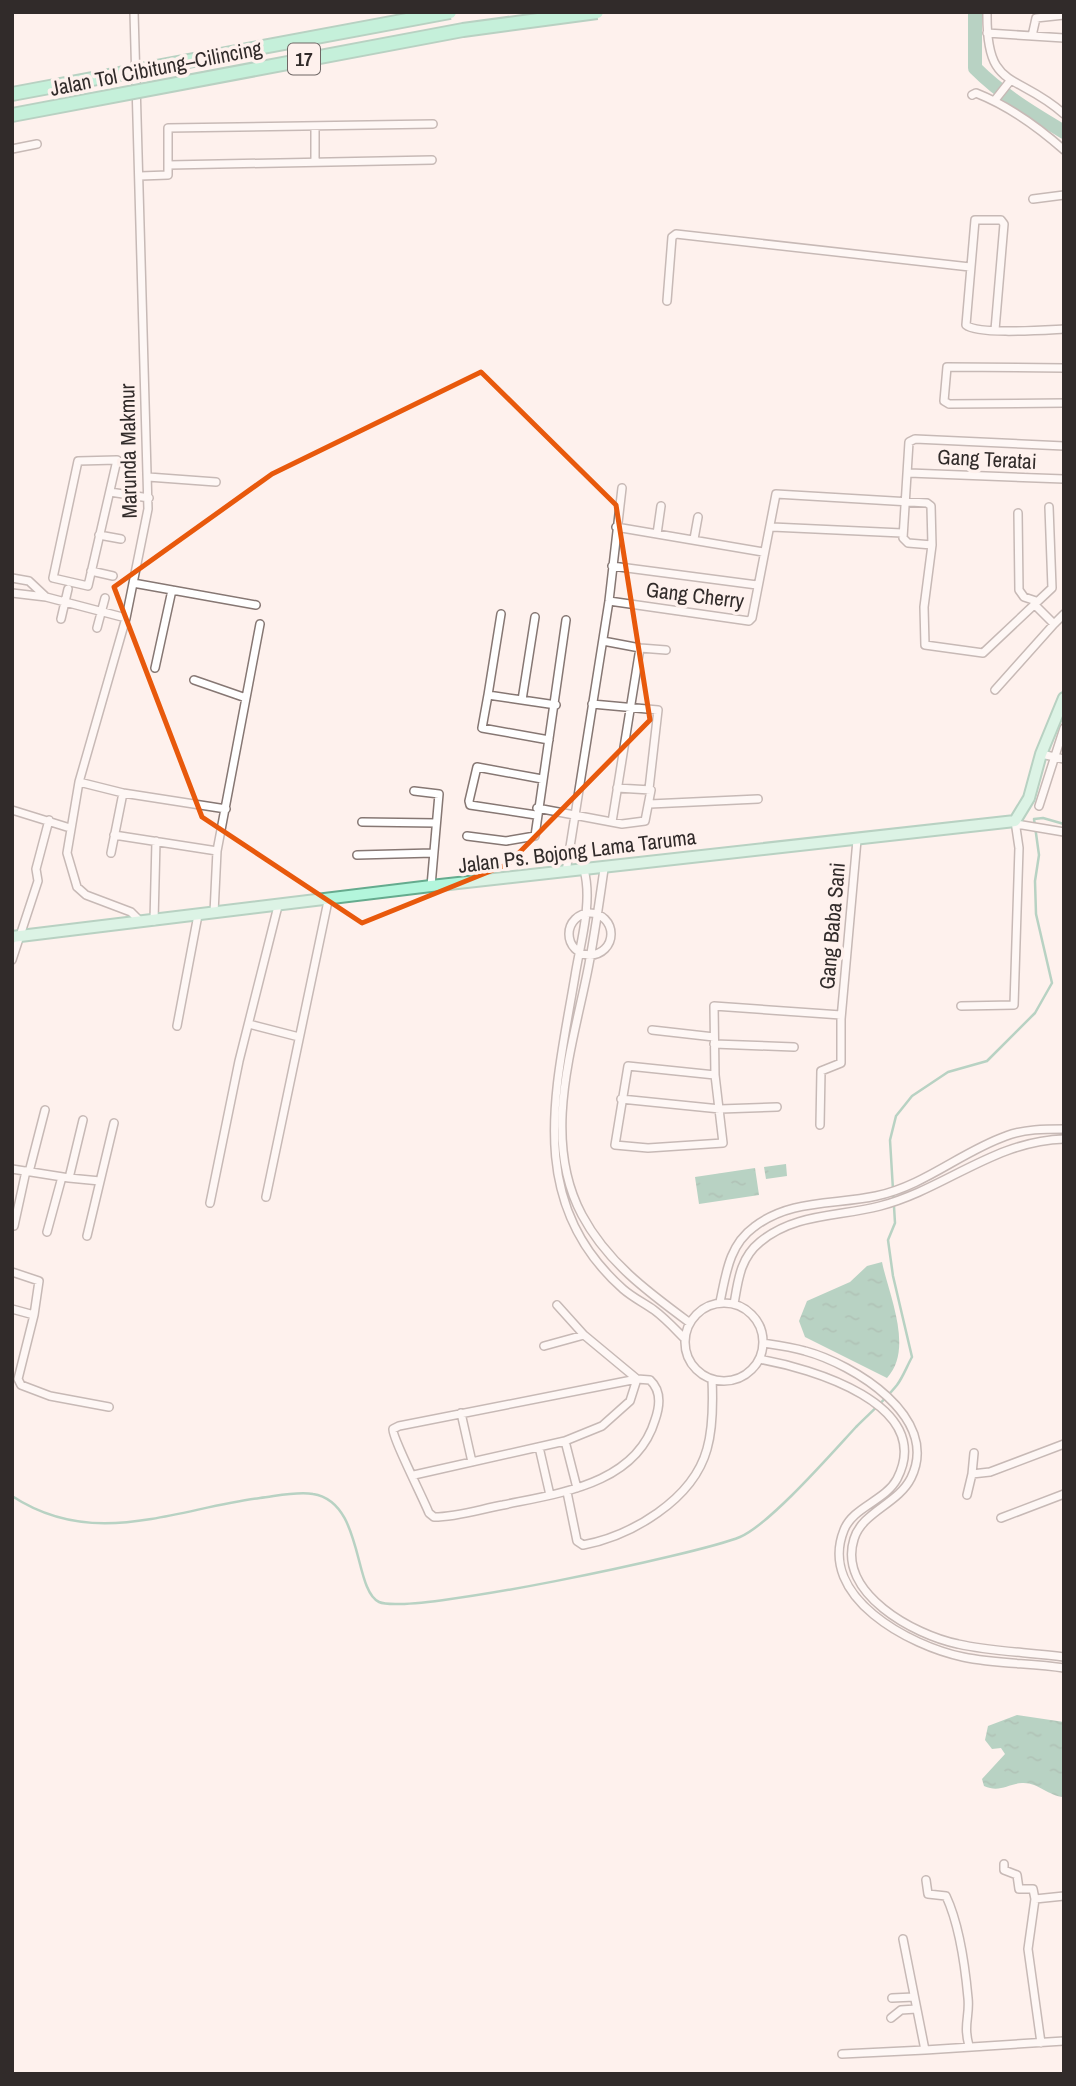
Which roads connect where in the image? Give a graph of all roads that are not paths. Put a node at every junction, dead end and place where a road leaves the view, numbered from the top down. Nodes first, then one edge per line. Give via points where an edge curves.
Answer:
1 (134, 12) edge
2 (450, 12) edge
3 (597, 12) edge
4 (987, 12) edge
5 (1064, 15) edge
6 (987, 33) junction
7 (1032, 36) junction
8 (1064, 38) edge
9 (1008, 83) junction
10 (12, 94) edge
11 (971, 95) dead end
12 (996, 99) junction
13 (1064, 114) edge
14 (12, 115) edge
15 (433, 124) dead end
16 (315, 126) junction
17 (37, 144) dead end
18 (12, 149) edge
19 (1064, 150) edge
20 (432, 160) dead end
21 (315, 162) junction
22 (169, 165) junction
23 (140, 176) junction
24 (1064, 195) edge
25 (1033, 200) dead end
26 (970, 267) junction
27 (667, 301) dead end
28 (995, 330) junction
29 (1064, 330) edge
30 (1064, 368) edge
31 (1064, 404) edge
32 (1064, 446) edge
33 (909, 473) junction
34 (148, 477) junction
35 (1064, 479) edge
36 (216, 482) dead end
37 (622, 488) dead end
38 (110, 492) junction
39 (149, 498) junction
40 (907, 502) junction
41 (661, 506) dead end
42 (1049, 507) dead end
43 (1018, 513) dead end
44 (698, 517) dead end
45 (616, 527) junction
46 (772, 527) junction
47 (902, 533) junction
48 (657, 534) junction
49 (99, 535) junction
50 (121, 539) dead end
51 (694, 539) junction
52 (932, 545) junction
53 (763, 552) junction
54 (612, 566) junction
55 (91, 571) junction
56 (113, 576) dead end
57 (12, 578) edge
58 (133, 583) junction
59 (757, 585) junction
60 (68, 589) dead end
61 (172, 590) junction
62 (12, 593) edge
63 (46, 597) junction
64 (104, 598) dead end
65 (608, 601) junction
66 (65, 602) junction
67 (1035, 603) junction
68 (256, 605) dead end
69 (101, 611) junction
70 (501, 614) dead end
71 (1064, 614) edge
72 (535, 617) dead end
73 (126, 618) junction
74 (61, 619) dead end
75 (566, 620) dead end
76 (1055, 623) junction
77 (260, 624) dead end
78 (97, 628) dead end
79 (1064, 628) edge
80 (603, 642) junction
81 (640, 648) junction
82 (666, 650) dead end
83 (155, 668) dead end
84 (194, 680) dead end
85 (995, 690) dead end
86 (488, 695) junction
87 (246, 698) junction
88 (1064, 698) edge
89 (522, 700) junction
90 (592, 704) junction
91 (555, 705) junction
92 (629, 708) junction
93 (1060, 717) edge
94 (1064, 728) edge
95 (549, 740) junction
96 (1041, 754) junction
97 (1054, 757) junction
98 (1064, 759) edge
99 (542, 779) junction
100 (79, 782) junction
101 (617, 788) junction
102 (649, 789) junction
103 (414, 791) dead end
104 (123, 793) junction
105 (758, 799) dead end
106 (650, 804) junction
107 (1039, 806) dead end
108 (226, 809) junction
109 (12, 810) edge
110 (537, 811) junction
111 (575, 814) junction
112 (50, 820) junction
113 (362, 822) dead end
114 (436, 822) junction
115 (611, 822) junction
116 (1015, 822) junction
117 (70, 828) junction
118 (1064, 832) edge
119 (114, 835) junction
120 (467, 836) dead end
121 (857, 840) junction
122 (156, 841) junction
123 (217, 850) junction
124 (111, 853) dead end
125 (433, 853) junction
126 (357, 855) dead end
127 (604, 869) junction
128 (584, 870) junction
129 (566, 872) junction
130 (431, 886) junction
131 (328, 901) junction
132 (278, 906) junction
133 (214, 913) junction
134 (584, 914) junction
135 (198, 915) junction
136 (597, 915) junction
137 (154, 921) junction
138 (141, 922) junction
139 (16, 937) edge
140 (579, 952) junction
141 (591, 956) junction
142 (12, 960) edge
143 (961, 1006) dead end
144 (841, 1016) junction
145 (249, 1024) junction
146 (177, 1026) dead end
147 (652, 1030) dead end
148 (299, 1037) junction
149 (714, 1040) junction
150 (794, 1047) dead end
151 (715, 1075) junction
152 (621, 1099) junction
153 (777, 1107) dead end
154 (720, 1109) junction
155 (45, 1110) dead end
156 (83, 1120) dead end
157 (114, 1123) dead end
158 (820, 1125) dead end
159 (1064, 1129) edge
160 (1064, 1139) edge
161 (12, 1169) edge
162 (28, 1172) junction
163 (66, 1177) junction
164 (100, 1181) junction
165 (266, 1197) dead end
166 (209, 1203) dead end
167 (14, 1226) dead end
168 (47, 1232) dead end
169 (87, 1236) dead end
170 (12, 1272) edge
171 (720, 1302) junction
172 (734, 1304) junction
173 (557, 1305) dead end
174 (12, 1309) edge
175 (34, 1315) junction
176 (690, 1324) junction
177 (584, 1335) junction
178 (685, 1339) junction
179 (763, 1343) junction
180 (544, 1346) dead end
181 (759, 1359) junction
182 (637, 1379) junction
183 (712, 1379) junction
184 (15, 1381) edge
185 (108, 1407) dead end
186 (461, 1413) junction
187 (565, 1441) junction
188 (1064, 1444) edge
189 (540, 1447) junction
190 (974, 1453) dead end
191 (472, 1462) junction
192 (972, 1474) junction
193 (414, 1475) junction
194 (578, 1488) junction
195 (566, 1492) junction
196 (1064, 1494) edge
197 (550, 1495) junction
198 (967, 1495) dead end
199 (1002, 1518) dead end
200 (1064, 1657) edge
201 (1064, 1668) edge
202 (1004, 1864) dead end
203 (926, 1880) dead end
204 (1064, 1896) edge
205 (1035, 1899) junction
206 (903, 1939) dead end
207 (914, 1997) junction
208 (892, 1998) dead end
209 (916, 2009) junction
210 (891, 2018) dead end
211 (1064, 2041) edge
212 (1041, 2043) junction
213 (969, 2046) junction
214 (925, 2050) junction
215 (842, 2054) dead end

1 - 23 street, Marunda Makmur
2 - 10 highway, Jalan Tol Cibitung–Cilincing / 17, bridge
3 - 14 highway, Jalan Tol Cibitung–Cilincing / 17, bridge via 463,30
4 - 6 street
5 - 7 street via 1036,18
6 - 7 street
6 - 9 street via 993,62
7 - 8 street
9 - 12 street
9 - 13 street via 1034,92
11 - 12 street
12 - 19 street
15 - 16 street
16 - 21 street
16 - 22 street via 169,128
17 - 18 street
20 - 21 street
21 - 22 street
22 - 23 street via 168,175
23 - 34 street, Marunda Makmur
24 - 25 street
26 - 27 street via 676,234 672,237
26 - 28 street via 966,325 971,330
26 - 28 street via 975,220 1003,221
28 - 29 street
30 - 31 street via 948,367 944,401
32 - 33 street via 915,439 909,442
33 - 35 street, Gang Teratai
33 - 40 street
34 - 36 street
34 - 39 street, Marunda Makmur
37 - 45 street
38 - 39 street
38 - 49 street
38 - 55 street via 117,460 78,461 53,578 88,586
39 - 58 street, Marunda Makmur via 147,528
40 - 46 street, Gang Cherry via 780,493 774,496
40 - 47 street
40 - 52 street via 931,506
41 - 48 street
42 - 67 street via 1053,584
43 - 67 street via 1018,590
44 - 51 street
45 - 48 street
45 - 54 street
46 - 47 street
46 - 53 street, Gang Cherry
47 - 52 street via 908,543
48 - 51 street
49 - 50 street
49 - 55 street
51 - 53 street
52 - 67 street via 924,607 926,647 985,653
53 - 59 street, Gang Cherry
54 - 59 street
54 - 65 street
55 - 56 street
57 - 63 street via 29,581
58 - 61 street
58 - 73 street, Marunda Makmur
59 - 65 street, Gang Cherry via 752,618 746,622
60 - 66 street
61 - 68 street
61 - 83 street
62 - 63 street
63 - 66 street
64 - 69 street
65 - 80 street
66 - 69 street
66 - 74 street
67 - 76 street
69 - 73 street
69 - 78 street
70 - 86 street
71 - 76 street
72 - 89 street
73 - 100 street, Marunda Makmur
75 - 91 street
76 - 79 street
76 - 85 street
77 - 87 street
80 - 81 street
80 - 90 street
81 - 82 street
81 - 92 street
84 - 87 street
86 - 89 street
86 - 95 street via 482,728
87 - 108 street
88 - 93 main road
89 - 91 street
90 - 92 street
90 - 111 street
91 - 95 street
92 - 101 street
92 - 102 street via 658,710
93 - 96 main road
94 - 97 street
95 - 99 street
96 - 97 street
96 - 116 main road via 1029,797
97 - 98 street
97 - 107 street
99 - 110 street
99 - 110 street via 477,767 468,801 470,805
100 - 104 street
100 - 117 street, Marunda Makmur
101 - 102 street
101 - 115 street
102 - 106 street
103 - 114 street via 438,793
104 - 108 street
104 - 119 street
105 - 106 street
106 - 115 street via 642,823
108 - 123 street
109 - 112 street
110 - 111 street
110 - 120 street via 532,838 506,841
111 - 115 street
111 - 129 street
112 - 117 street
112 - 139 street via 36,869 38,881
113 - 114 street
114 - 125 street
116 - 118 street
116 - 121 main road, Jalan Ps. Bojong Lama Taruma
116 - 143 street via 1019,848 1014,1005
117 - 138 street, Marunda Makmur via 67,853 77,887 97,901 131,912
119 - 122 street
119 - 124 street
121 - 127 main road, Jalan Ps. Bojong Lama Taruma
121 - 144 street, Gang Baba Sani
122 - 123 street
122 - 137 street
123 - 133 street
125 - 126 street
125 - 130 street
127 - 128 main road, Jalan Ps. Bojong Lama Taruma
127 - 136 street
128 - 129 main road, Jalan Ps. Bojong Lama Taruma
128 - 134 street
129 - 130 main road, Jalan Ps. Bojong Lama Taruma
130 - 131 main road, Jalan Ps. Bojong Lama Taruma
131 - 132 main road, Jalan Ps. Bojong Lama Taruma
131 - 148 street
132 - 133 main road, Jalan Ps. Bojong Lama Taruma
132 - 145 street
133 - 135 main road, Jalan Ps. Bojong Lama Taruma
134 - 136 street
134 - 140 street
134 - 140 street via 569,931
135 - 137 main road, Jalan Ps. Bojong Lama Taruma
135 - 146 street
136 - 141 street
136 - 141 street via 609,925 611,937 602,952
137 - 138 main road, Jalan Ps. Bojong Lama Taruma
138 - 139 main road, Jalan Ps. Bojong Lama Taruma
139 - 142 street
140 - 141 street
140 - 178 street via 552,1131 561,1188 583,1241 603,1267
141 - 176 street via 565,1085 562,1131 570,1185 581,1214 612,1258 631,1279
144 - 149 street via 716,1005 712,1009
144 - 158 street, Gang Baba Sani via 841,1063 821,1070
145 - 148 street
145 - 166 street
147 - 149 street
148 - 165 street
149 - 150 street
149 - 151 street
151 - 152 street via 628,1066
151 - 154 street
152 - 154 street
152 - 154 street via 614,1144 619,1147 722,1144
153 - 154 street
155 - 162 street
156 - 163 street
157 - 164 street
159 - 171 street via 1006,1136 927,1178 877,1196 807,1205 766,1218 751,1229 729,1259
160 - 172 street via 1010,1147 931,1188 880,1206 802,1220 771,1234 746,1256
161 - 162 street
162 - 163 street
162 - 167 street
163 - 164 street
163 - 168 street
164 - 169 street
170 - 175 street via 40,1281
171 - 172 street
171 - 176 street via 701,1310
172 - 179 street via 753,1315
173 - 177 street
174 - 175 street
175 - 184 street
176 - 178 street
177 - 180 street
177 - 182 street
178 - 183 street via 692,1363
179 - 181 street
179 - 200 street via 807,1351 846,1369 895,1402 910,1425 917,1454 912,1477 897,1498 858,1529 852,1550 856,1579 878,1604 933,1637 981,1648
181 - 183 street via 738,1378
181 - 201 street via 803,1367 837,1381 886,1413 901,1432 905,1451 897,1480 853,1517 843,1532 839,1556 851,1591 892,1629 944,1652
182 - 186 street
182 - 187 street via 630,1401 602,1426
182 - 194 street via 650,1380 659,1394 659,1410 647,1444 625,1465
183 - 195 street via 707,1449 698,1469 670,1504 618,1535 583,1545 577,1541
184 - 185 street via 33,1391
186 - 191 street
186 - 193 street via 393,1429 392,1437
187 - 189 street
187 - 194 street
188 - 192 street
189 - 191 street
189 - 197 street
190 - 192 street
191 - 193 street
192 - 198 street
193 - 197 street via 434,1517
194 - 195 street
195 - 197 street
196 - 199 street
202 - 205 street via 1004,1870 1017,1875 1018,1889 1033,1889
203 - 213 street via 928,1894 946,1896 955,1920 968,1999 964,2028
204 - 205 street
205 - 212 street via 1028,1949
206 - 207 street
207 - 208 street
207 - 209 street
209 - 210 street via 901,2010
209 - 214 street
211 - 212 street
212 - 213 street
213 - 214 street
214 - 215 street

